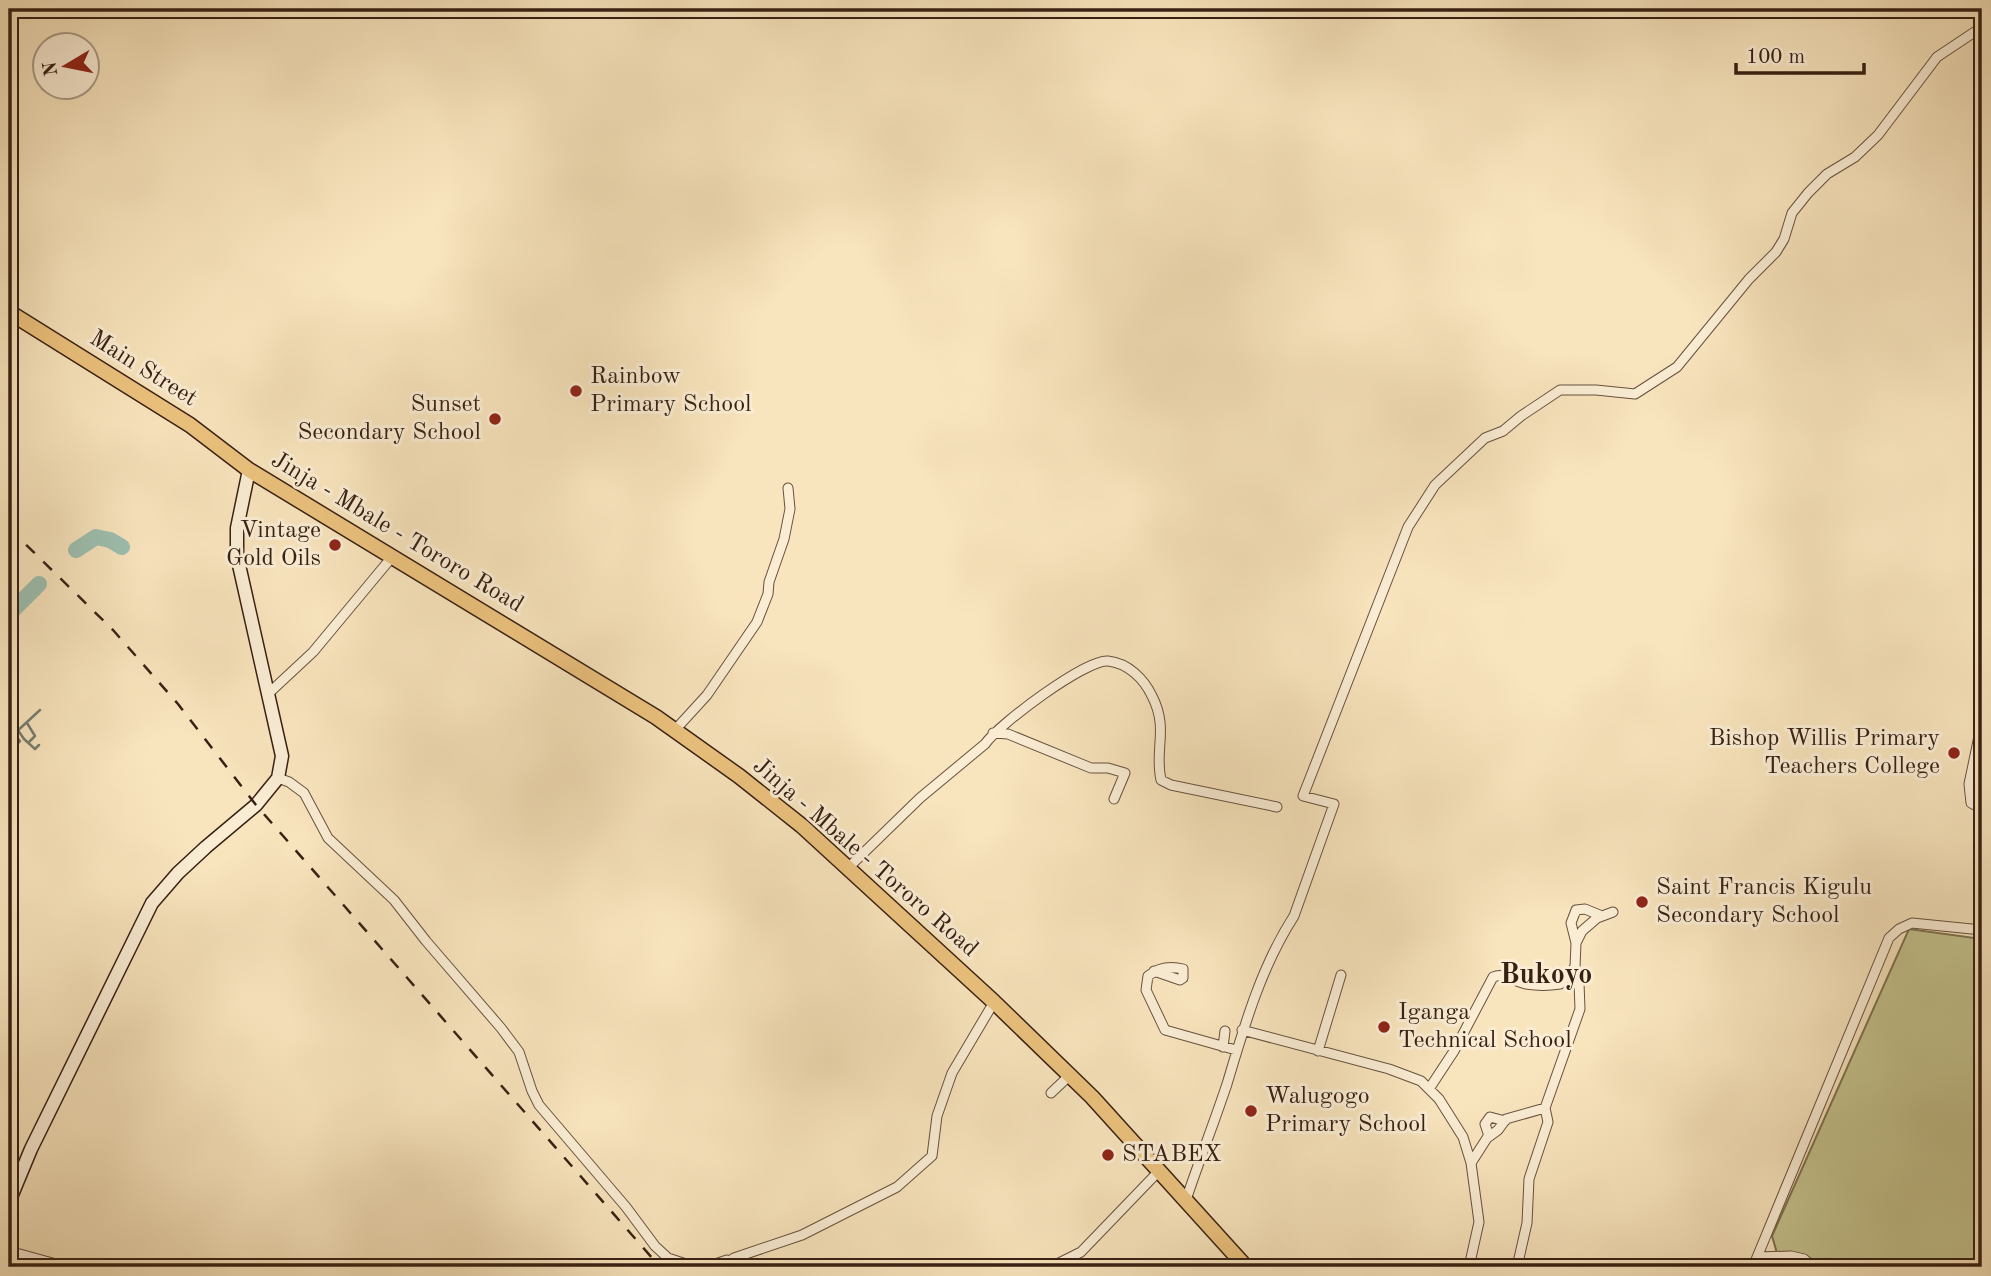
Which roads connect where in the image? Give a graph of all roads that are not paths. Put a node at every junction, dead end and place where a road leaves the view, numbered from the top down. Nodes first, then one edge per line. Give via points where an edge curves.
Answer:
1 (1982, 27) edge
2 (9, 312) edge
3 (249, 470) junction
4 (788, 488) dead end
5 (392, 557) junction
6 (269, 693) junction
7 (1982, 722) edge
8 (675, 730) junction
9 (993, 733) junction
10 (278, 778) junction
11 (1114, 799) dead end
12 (1277, 807) dead end
13 (1982, 809) edge
14 (848, 868) junction
15 (1613, 912) dead end
16 (1602, 916) junction
17 (1982, 930) edge
18 (1576, 943) junction
19 (1575, 967) junction
20 (1154, 971) dead end
21 (1341, 975) dead end
22 (995, 1002) junction
23 (1242, 1030) junction
24 (1225, 1031) dead end
25 (1223, 1047) junction
26 (1236, 1050) junction
27 (1318, 1051) junction
28 (1070, 1075) junction
29 (1429, 1089) junction
30 (1051, 1093) dead end
31 (1545, 1108) junction
32 (1505, 1121) junction
33 (1489, 1136) junction
34 (1471, 1163) junction
35 (1159, 1171) junction
36 (1186, 1200) junction
37 (9, 1202) edge
38 (9, 1251) edge
39 (1757, 1257) junction
40 (734, 1258) junction
41 (66, 1267) edge
42 (695, 1267) edge
43 (706, 1267) edge
44 (721, 1267) edge
45 (1051, 1267) edge
46 (1246, 1267) edge
47 (1469, 1267) edge
48 (1517, 1267) edge
49 (1753, 1267) edge
50 (1807, 1267) edge

1 - 23 street via 1937,57 1878,135 1808,193 1792,214 1776,252 1677,367 1635,394 1560,390 1503,431 1485,438 1435,485 1408,527 1303,796 1334,804 1294,916
2 - 3 main road, Main Street via 190,425
3 - 5 main road, Jinja - Mbale - Tororo Road
3 - 6 main road via 237,528 237,556
4 - 8 street via 785,539 757,622 707,695
5 - 6 street via 313,652
5 - 8 main road, Jinja - Mbale - Tororo Road
6 - 10 main road via 282,756
7 - 13 street via 1969,792 1971,803
8 - 14 main road, Jinja - Mbale - Tororo Road via 782,810
9 - 11 street via 1008,734 1091,768 1125,773
9 - 12 street via 1070,677 1105,660 1140,677 1153,697 1162,727 1161,780
9 - 14 street
10 - 37 main road via 256,805 178,873 152,903
10 - 42 street via 304,793 328,838 394,900 501,1028 519,1052 539,1105 655,1246 668,1258
14 - 22 main road, Jinja - Mbale - Tororo Road
15 - 16 street
16 - 18 street via 1582,931
16 - 18 street via 1576,910 1571,923
17 - 39 street via 1912,923 1889,939
18 - 19 street
19 - 29 street via 1560,984 1544,987 1493,977
19 - 31 street via 1580,1009
20 - 25 street via 1148,976 1146,990 1165,1030
21 - 27 street
22 - 28 main road, Jinja - Mbale - Tororo Road
22 - 40 street via 952,1073 937,1116 932,1156 897,1188 802,1235
23 - 26 street
23 - 27 street
24 - 25 street
25 - 26 street
26 - 36 street
27 - 29 street via 1389,1069 1421,1081
28 - 30 street
28 - 35 main road, Jinja - Mbale - Tororo Road
29 - 34 street via 1463,1137
31 - 32 street
31 - 48 street via 1548,1122 1529,1179 1527,1223
32 - 33 street
32 - 33 street via 1490,1118 1485,1124
33 - 34 street
34 - 47 street via 1479,1222
35 - 36 main road, Jinja - Mbale - Tororo Road
35 - 45 street via 1081,1252
36 - 46 main road, Jinja - Mbale - Tororo Road
38 - 41 street
39 - 49 street
39 - 50 street via 1798,1257 1809,1263
40 - 43 street
40 - 44 street

